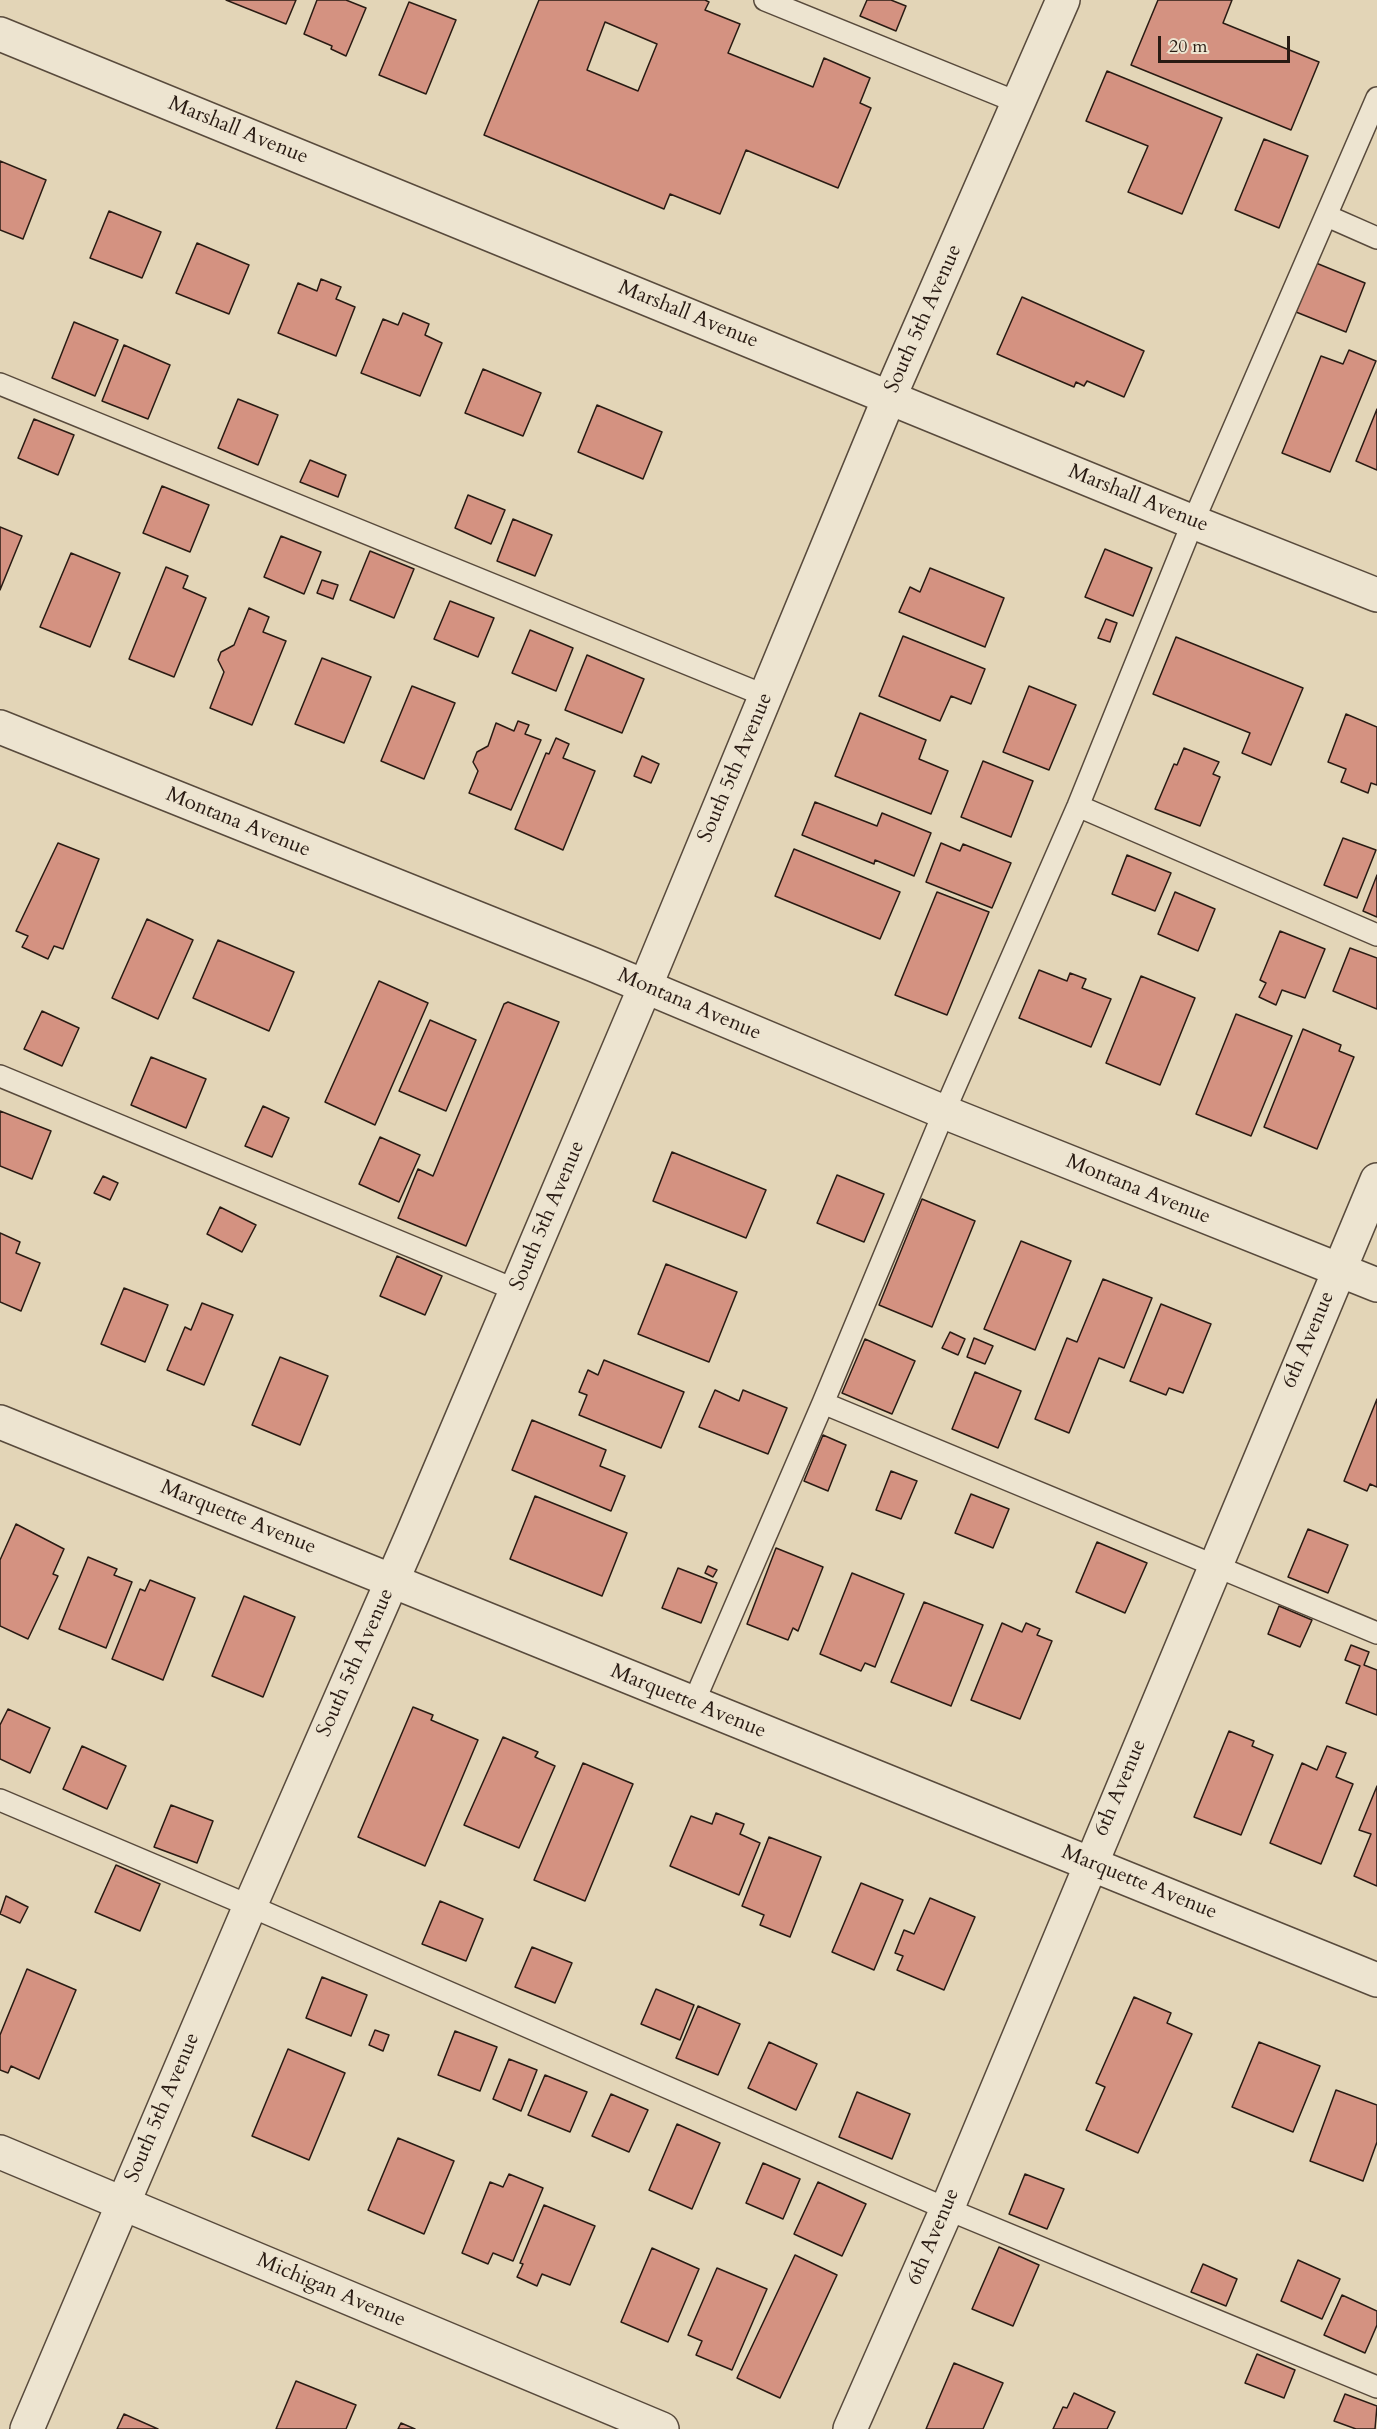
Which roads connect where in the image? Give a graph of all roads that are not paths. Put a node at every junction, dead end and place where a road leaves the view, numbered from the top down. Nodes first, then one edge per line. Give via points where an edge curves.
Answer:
1 (765, 0) edge
2 (1063, 0) edge
3 (0, 34) edge
4 (1377, 98) edge
5 (1019, 102) junction
6 (1327, 216) junction
7 (1377, 238) edge
8 (0, 384) edge
9 (889, 398) junction
10 (1193, 522) junction
11 (1377, 595) edge
12 (766, 696) junction
13 (0, 727) edge
14 (1078, 806) junction
15 (1377, 935) edge
16 (645, 987) junction
17 (0, 1076) edge
18 (944, 1112) junction
19 (1377, 1180) edge
20 (1339, 1270) junction
21 (1377, 1286) edge
22 (516, 1290) junction
23 (823, 1403) junction
24 (0, 1422) edge
25 (1214, 1566) junction
26 (393, 1580) junction
27 (1377, 1633) edge
28 (693, 1704) junction
29 (0, 1800) edge
30 (1090, 1862) junction
31 (250, 1906) junction
32 (1377, 1980) edge
33 (0, 2152) edge
34 (122, 2204) junction
35 (947, 2209) junction
36 (1377, 2386) edge
37 (27, 2429) edge
38 (662, 2429) edge
39 (850, 2429) edge

1 - 5 lane
2 - 5 street, South 5th Avenue
3 - 9 street, Marshall Avenue
4 - 6 lane
5 - 9 street, South 5th Avenue
6 - 7 lane
6 - 10 lane
8 - 12 lane
9 - 10 street, Marshall Avenue
9 - 12 street, South 5th Avenue
10 - 11 street, Marshall Avenue
10 - 14 lane
12 - 16 street, South 5th Avenue
13 - 16 street, Montana Avenue
14 - 15 lane
14 - 18 lane
16 - 18 street, Montana Avenue
16 - 22 street, South 5th Avenue
17 - 22 lane
18 - 20 street, Montana Avenue
18 - 23 lane
19 - 20 street, 6th Avenue
20 - 21 street, Montana Avenue
20 - 25 street, 6th Avenue
22 - 26 street, South 5th Avenue
23 - 25 lane
23 - 28 lane
24 - 26 street, Marquette Avenue
25 - 27 lane
25 - 30 street, 6th Avenue
26 - 28 street, Marquette Avenue
26 - 31 street, South 5th Avenue
28 - 30 street, Marquette Avenue
29 - 31 lane
30 - 32 street, Marquette Avenue
30 - 35 street, 6th Avenue
31 - 34 street, South 5th Avenue
31 - 35 lane
33 - 34 street, Michigan Avenue
34 - 37 street, South 5th Avenue
34 - 38 street, Michigan Avenue
35 - 36 lane
35 - 39 street, 6th Avenue

